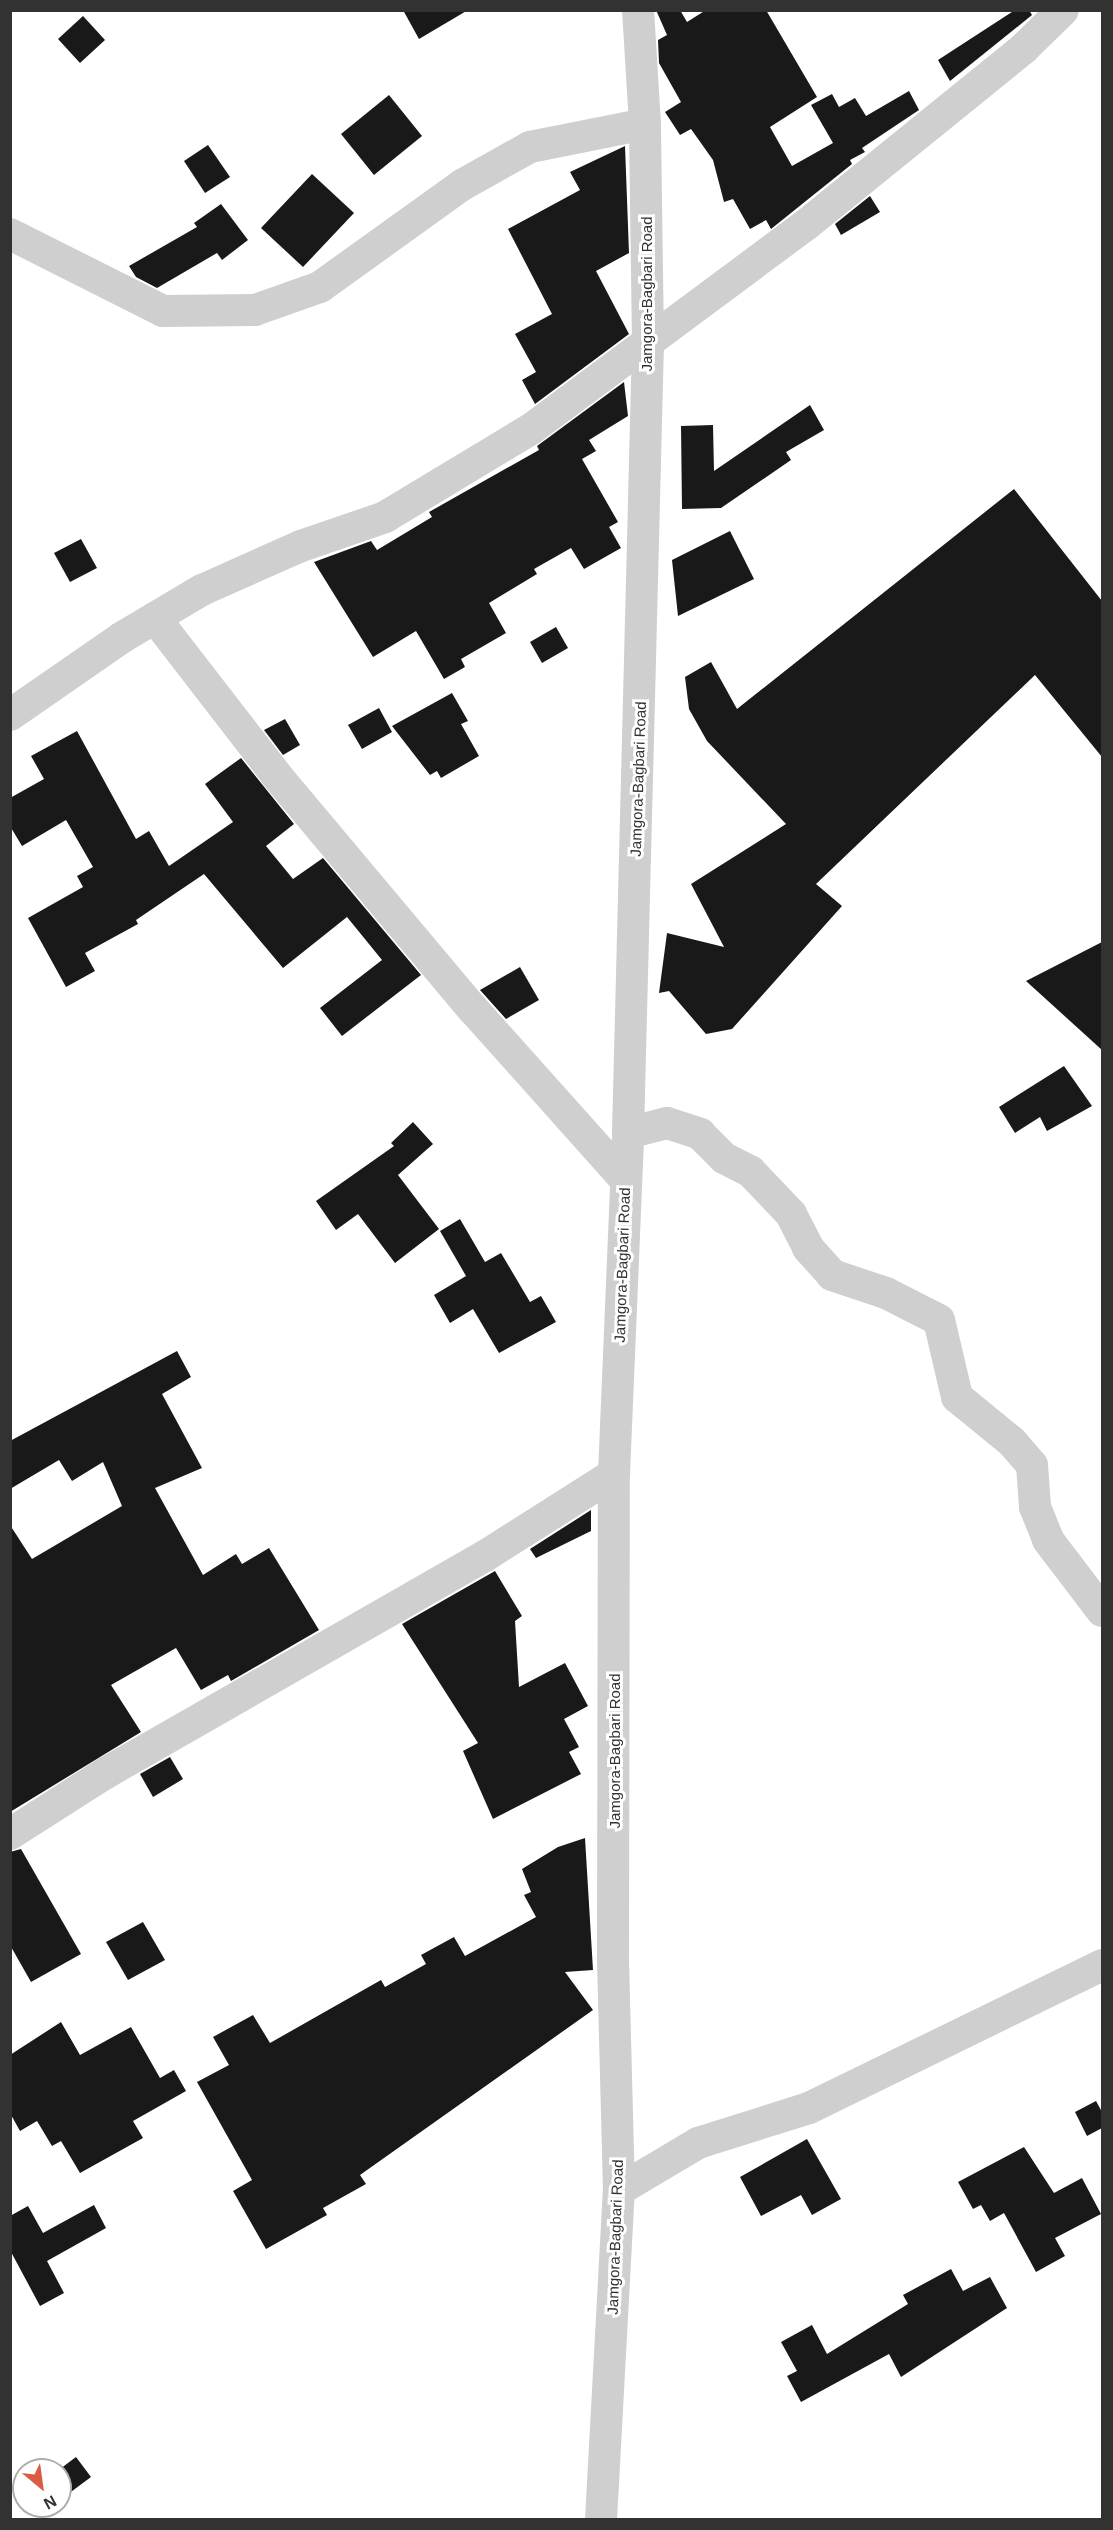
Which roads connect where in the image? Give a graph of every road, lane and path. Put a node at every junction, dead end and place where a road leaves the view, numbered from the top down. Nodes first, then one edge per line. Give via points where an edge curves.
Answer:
1 (638, 10) edge
2 (1063, 10) edge
3 (645, 124) junction
4 (10, 234) edge
5 (648, 344) junction
6 (155, 618) junction
7 (10, 716) edge
8 (628, 1133) junction
9 (625, 1179) junction
10 (614, 1474) junction
11 (1102, 1611) edge
12 (10, 1834) edge
13 (1102, 1965) edge
14 (620, 2190) junction
15 (601, 2520) edge

1 - 3 street, Jamgora-Bagbari Road
2 - 5 street via 1024,48 874,171
3 - 4 street via 530,147 462,185 320,286 255,310 164,311
3 - 5 street, Jamgora-Bagbari Road
5 - 6 street via 531,429 386,517 301,546 202,590
5 - 8 street, Jamgora-Bagbari Road
6 - 7 street
6 - 9 street via 277,776 472,1008
8 - 9 street, Jamgora-Bagbari Road
8 - 11 street via 667,1124 700,1134 724,1158 751,1172 791,1214 808,1248 832,1275 886,1293 939,1320 957,1397 1012,1442 1032,1465 1035,1507 1048,1540
9 - 10 street, Jamgora-Bagbari Road
10 - 12 street via 485,1556 104,1774
10 - 14 street, Jamgora-Bagbari Road via 613,1962
13 - 14 street via 809,2108 698,2143
14 - 15 street, Jamgora-Bagbari Road

